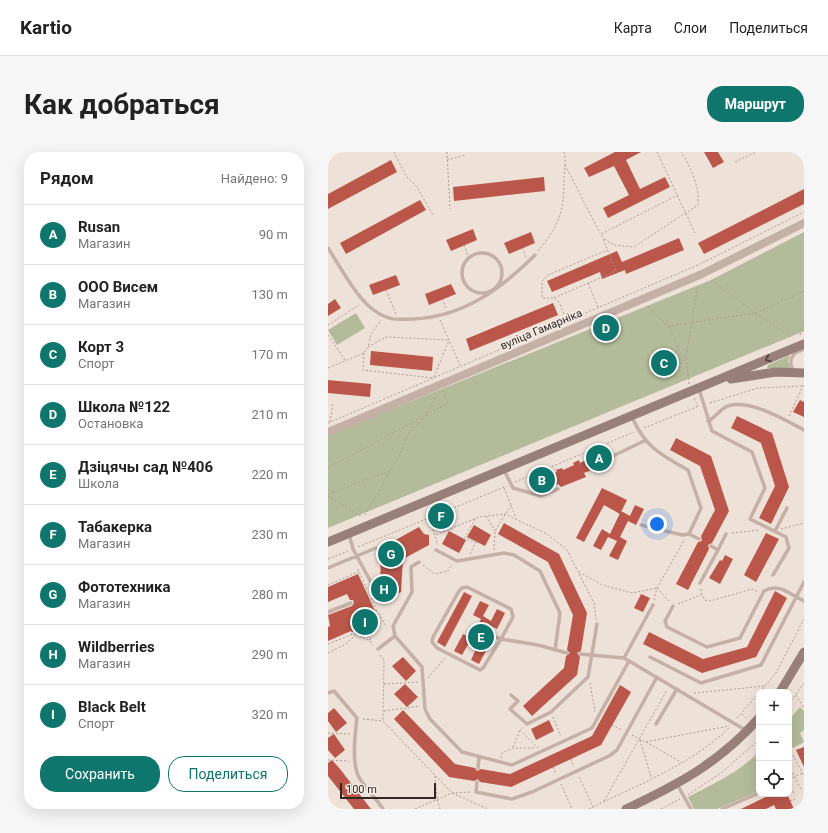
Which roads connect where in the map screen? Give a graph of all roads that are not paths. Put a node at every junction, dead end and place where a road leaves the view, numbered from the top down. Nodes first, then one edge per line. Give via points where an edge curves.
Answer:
1 (804, 223) edge
2 (328, 248) edge
3 (535, 255) road end
4 (494, 289) junction
5 (804, 344) edge
6 (804, 349) edge
7 (801, 373) edge
8 (708, 384) junction
9 (698, 388) junction
10 (631, 416) junction
11 (708, 421) junction
12 (804, 430) edge
13 (328, 432) edge
14 (646, 440) junction
15 (612, 456) dead end
16 (504, 468) junction
17 (558, 489) dead end
18 (787, 508) dead end
19 (641, 525) dead end
20 (775, 531) junction
21 (349, 533) junction
22 (689, 534) junction
23 (726, 534) dead end
24 (700, 540) dead end
25 (328, 542) edge
26 (711, 546) dead end
27 (376, 548) dead end
28 (436, 550) road end
29 (718, 550) junction
30 (357, 556) junction
31 (419, 562) road end
32 (328, 568) edge
33 (773, 575) dead end
34 (804, 582) edge
35 (700, 583) road end
36 (369, 593) road end
37 (796, 597) junction
38 (804, 601) edge
39 (351, 603) dead end
40 (653, 605) road end
41 (673, 606) road end
42 (328, 612) edge
43 (597, 624) road end
44 (394, 634) junction
45 (492, 636) dead end
46 (501, 639) junction
47 (376, 648) road end
48 (556, 650) junction
49 (804, 652) edge
50 (567, 653) dead end
51 (580, 654) dead end
52 (591, 654) junction
53 (624, 658) junction
54 (650, 658) dead end
55 (629, 661) junction
56 (656, 677) junction
57 (677, 689) junction
58 (782, 689) edge
59 (328, 693) edge
60 (511, 695) dead end
61 (756, 722) edge
62 (656, 724) dead end
63 (747, 732) junction
64 (479, 758) junction
65 (478, 768) dead end
66 (477, 782) dead end
67 (677, 784) junction
68 (756, 794) edge
69 (750, 797) junction
70 (752, 802) dead end
71 (383, 809) edge
72 (626, 809) edge
73 (691, 809) edge
74 (722, 809) edge

1 - 13 street, вуліца Гамарніка via 702,274
2 - 4 lane via 363,301 386,318 398,320 439,317 469,305
3 - 4 lane
4 - 4 lane via 483,293 476,292 466,285 463,280 463,268 469,258 481,253 498,261 502,272 501,279
5 -> 8 main road
6 - 7 lane via 790,359 792,366
7 - 8 main road via 755,374
8 - 9 main road
9 - 10 main road
9 - 11 lane
10 - 14 lane via 638,431
10 - 16 main road
11 - 12 lane via 714,419 726,407 738,405 755,407
11 - 20 lane via 714,433 752,452 765,488 750,519
14 - 15 lane
14 - 22 lane via 656,452 688,470 701,508
16 - 17 lane via 513,488 541,496
16 - 21 main road
18 - 20 lane
19 - 22 lane via 682,535
20 - 33 lane via 786,537 788,548
21 - 25 main road
21 - 30 lane
22 - 24 lane
23 - 29 lane
26 - 29 lane
27 - 30 lane
28 - 48 lane via 455,560 504,553 514,555 540,571 560,614
29 - 35 lane
30 - 32 lane
30 - 36 lane via 373,586
31 - 44 lane via 411,567 412,592 393,626
34 - 37 lane
37 - 38 lane
37 - 41 lane via 775,586 770,588 763,594 740,638 707,647 667,627 665,621
37 - 54 lane via 761,665 701,682
39 - 42 lane
40 - 53 lane
43 - 52 lane
44 - 47 lane
44 - 64 lane via 422,667 427,715 462,752
45 - 46 lane
46 - 46 lane via 514,617 511,609 468,587 459,591 432,642 437,648 480,670
46 - 48 lane
48 - 50 lane
49 - 58 main road
51 - 52 lane
52 - 53 lane
52 - 60 lane via 588,677 551,712 527,724 510,709 518,701
53 - 55 lane
55 - 56 lane
55 - 64 lane via 592,728 512,765
56 - 57 lane
56 - 66 lane via 617,750 609,756 512,799 476,792
57 - 62 lane
57 - 63 lane
59 - 71 lane via 334,691 357,718 354,762 360,779
61 - 63 main road
63 - 67 main road via 714,761
64 - 65 lane
67 - 72 main road
67 - 73 lane
68 - 69 lane
69 - 70 lane
69 - 74 lane

